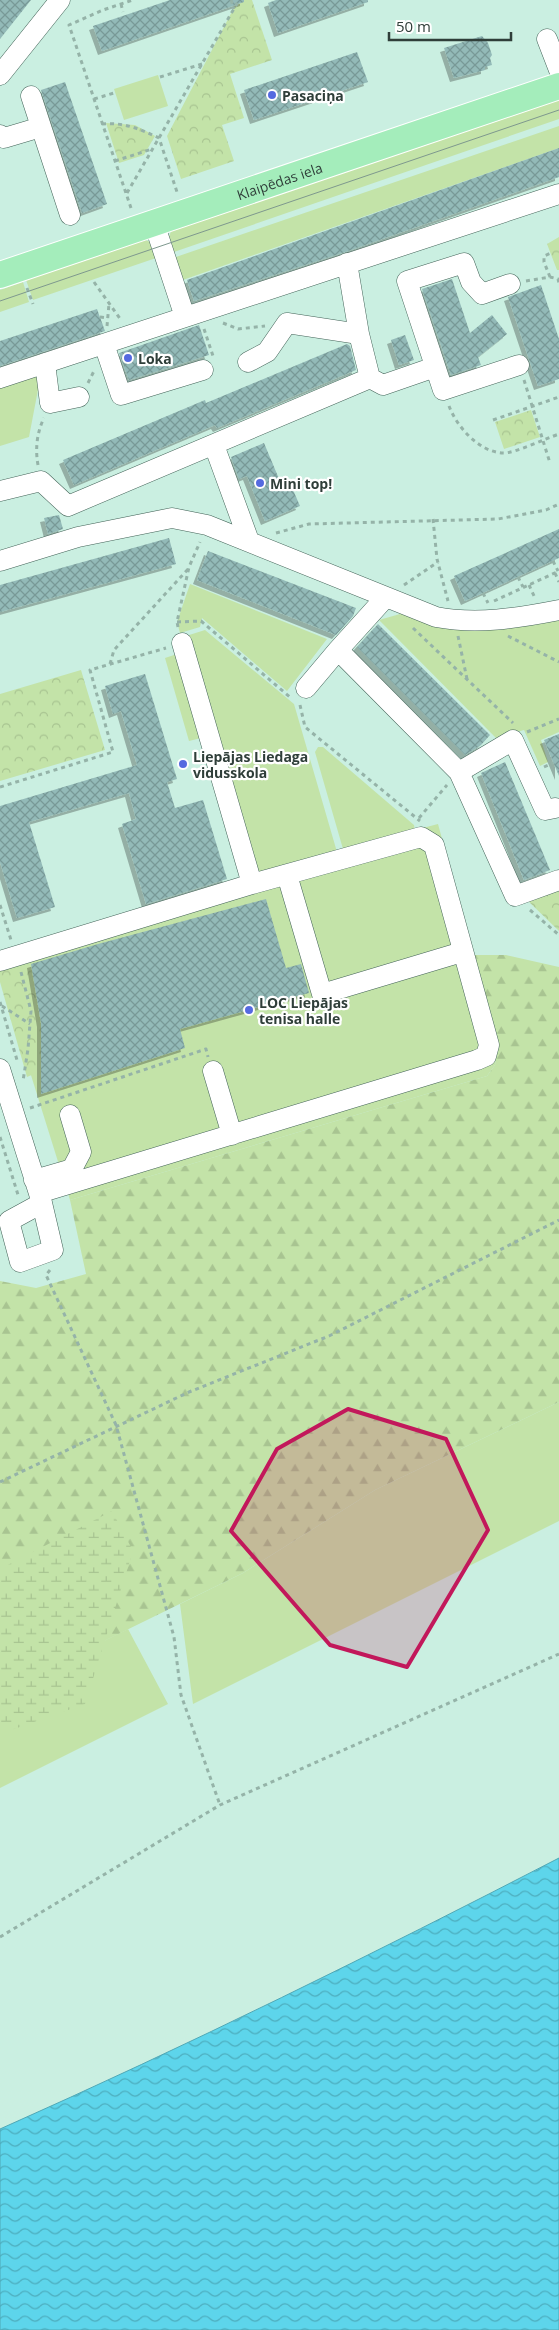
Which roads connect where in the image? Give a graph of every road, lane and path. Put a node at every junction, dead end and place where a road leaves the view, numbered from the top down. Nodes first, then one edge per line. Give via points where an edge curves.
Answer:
1 (60, 0) edge
2 (133, 0) edge
3 (230, 0) edge
4 (239, 0) edge
5 (120, 4) junction
6 (234, 9) junction
7 (123, 12) dead end
8 (547, 39) dead end
9 (202, 64) junction
10 (559, 70) edge
11 (0, 76) edge
12 (160, 77) dead end
13 (559, 86) edge
14 (114, 93) dead end
15 (31, 96) dead end
16 (94, 99) junction
17 (102, 124) junction
18 (41, 127) junction
19 (0, 136) edge
20 (159, 138) junction
21 (152, 149) junction
22 (115, 162) junction
23 (177, 192) dead end
24 (126, 194) junction
25 (559, 194) edge
26 (131, 208) dead end
27 (70, 215) dead end
28 (154, 223) junction
29 (551, 253) dead end
30 (347, 264) junction
31 (0, 275) edge
32 (550, 276) junction
33 (559, 280) edge
34 (94, 282) dead end
35 (510, 284) joint
36 (192, 314) junction
37 (100, 317) dead end
38 (108, 318) dead end
39 (287, 323) junction
40 (359, 334) junction
41 (128, 336) junction
42 (105, 347) junction
43 (248, 362) dead end
44 (45, 363) junction
45 (519, 365) joint
46 (435, 367) junction
47 (203, 370) joint
48 (0, 378) edge
49 (370, 378) junction
50 (443, 390) junction
51 (79, 397) joint
52 (559, 397) edge
53 (50, 403) junction
54 (533, 406) junction
55 (493, 420) dead end
56 (559, 434) edge
57 (544, 440) junction
58 (214, 445) junction
59 (550, 463) dead end
60 (41, 481) junction
61 (0, 491) edge
62 (559, 504) edge
63 (68, 506) junction
64 (206, 525) junction
65 (78, 537) junction
66 (249, 541) junction
67 (0, 561) edge
68 (553, 561) dead end
69 (438, 562) dead end
70 (189, 567) junction
71 (557, 572) edge
72 (518, 577) dead end
73 (559, 582) edge
74 (523, 587) junction
75 (385, 598) junction
76 (559, 610) edge
77 (452, 620) junction
78 (178, 622) junction
79 (410, 625) dead end
80 (506, 635) dead end
81 (182, 643) junction
82 (338, 650) junction
83 (559, 662) edge
84 (110, 664) junction
85 (306, 688) dead end
86 (559, 719) edge
87 (519, 737) junction
88 (459, 772) junction
89 (0, 787) edge
90 (558, 810) edge
91 (419, 818) junction
92 (434, 845) junction
93 (286, 875) junction
94 (559, 880) edge
95 (252, 884) junction
96 (515, 896) junction
97 (0, 905) edge
98 (559, 935) edge
99 (462, 952) junction
100 (8, 959) edge
101 (1, 1006) dead end
102 (30, 1024) junction
103 (0, 1069) edge
104 (213, 1071) joint
105 (23, 1081) dead end
106 (5, 1105) edge
107 (30, 1108) dead end
108 (70, 1115) dead end
109 (232, 1135) junction
110 (0, 1137) edge
111 (35, 1197) junction
112 (559, 1220) edge
113 (55, 1264) dead end
114 (116, 1425) junction
115 (0, 1482) edge
116 (559, 1654) edge
117 (220, 1805) junction
118 (0, 1937) edge

1 - 11 street
2 - 5 path
3 - 6 path
4 - 6 path
5 - 7 path
5 - 16 path via 69,25
6 - 9 path
8 - 10 street
9 - 12 path
9 - 20 path
13 - 28 main road, Klaipēdas iela
14 - 16 path
15 - 18 street
16 - 17 path
17 - 20 path via 134,126
17 - 22 path
18 - 19 street via 4,138
18 - 27 street
20 - 21 path
20 - 23 path
21 - 22 path
21 - 24 path
22 - 24 path
24 - 26 path
25 - 30 street
28 - 31 main road, Klaipēdas iela
28 - 36 street
29 - 32 path via 544,256
30 - 36 street
30 - 40 street
32 - 33 path
32 - 35 path
34 - 41 path via 121,320
35 - 46 street via 482,294 471,282 464,263 407,281
36 - 39 path via 238,329
36 - 41 street
36 - 47 path via 216,365
37 - 38 path
39 - 40 street
39 - 43 street via 267,352
40 - 49 street
41 - 42 street
42 - 44 street
42 - 47 street via 121,395
42 - 51 path
44 - 48 street
44 - 53 street
45 - 50 street
45 - 54 path
46 - 49 street via 383,384
46 - 50 street
49 - 58 street
50 - 57 path via 458,423 470,437 489,450 504,453
51 - 53 street
52 - 54 path
53 - 60 path via 39,428 36,456
54 - 55 path
54 - 57 path
56 - 57 path
57 - 59 path
58 - 63 street
58 - 66 street
60 - 61 street
60 - 63 street
62 - 66 path via 546,510 498,519 309,524
63 - 65 street
64 - 65 street via 172,518
64 - 66 street
64 - 70 path
65 - 67 street
66 - 75 street
68 - 71 path
69 - 75 path
70 - 78 path
70 - 84 path via 114,650
71 - 73 path
71 - 74 path
72 - 74 path
74 - 77 path
75 - 77 street
75 - 82 street
76 - 77 street via 496,621
78 - 81 path
78 - 91 path via 201,621 301,706 305,727
79 - 87 path
80 - 83 path
81 - 84 path
81 - 95 street
82 - 85 street
82 - 88 street
84 - 89 path via 90,670 114,752
86 - 87 path
87 - 88 street
87 - 90 street via 546,810
88 - 91 path
88 - 96 street
91 - 92 path
92 - 93 street via 421,838
92 - 99 street
93 - 95 street
93 - 99 street via 322,994
94 - 96 street
95 - 100 street
96 - 98 path
97 - 100 path
99 - 109 street via 490,1045 486,1056
100 - 102 path via 30,1000
101 - 102 path
102 - 105 path
103 - 106 street
104 - 107 path via 206,1049
104 - 109 street
106 - 111 street
108 - 111 street via 81,1152 72,1169
109 - 111 street
110 - 111 path
112 - 114 path via 329,1336
113 - 114 path via 46,1275
114 - 115 path
114 - 117 path via 174,1637 181,1695
116 - 117 path
117 - 118 path

